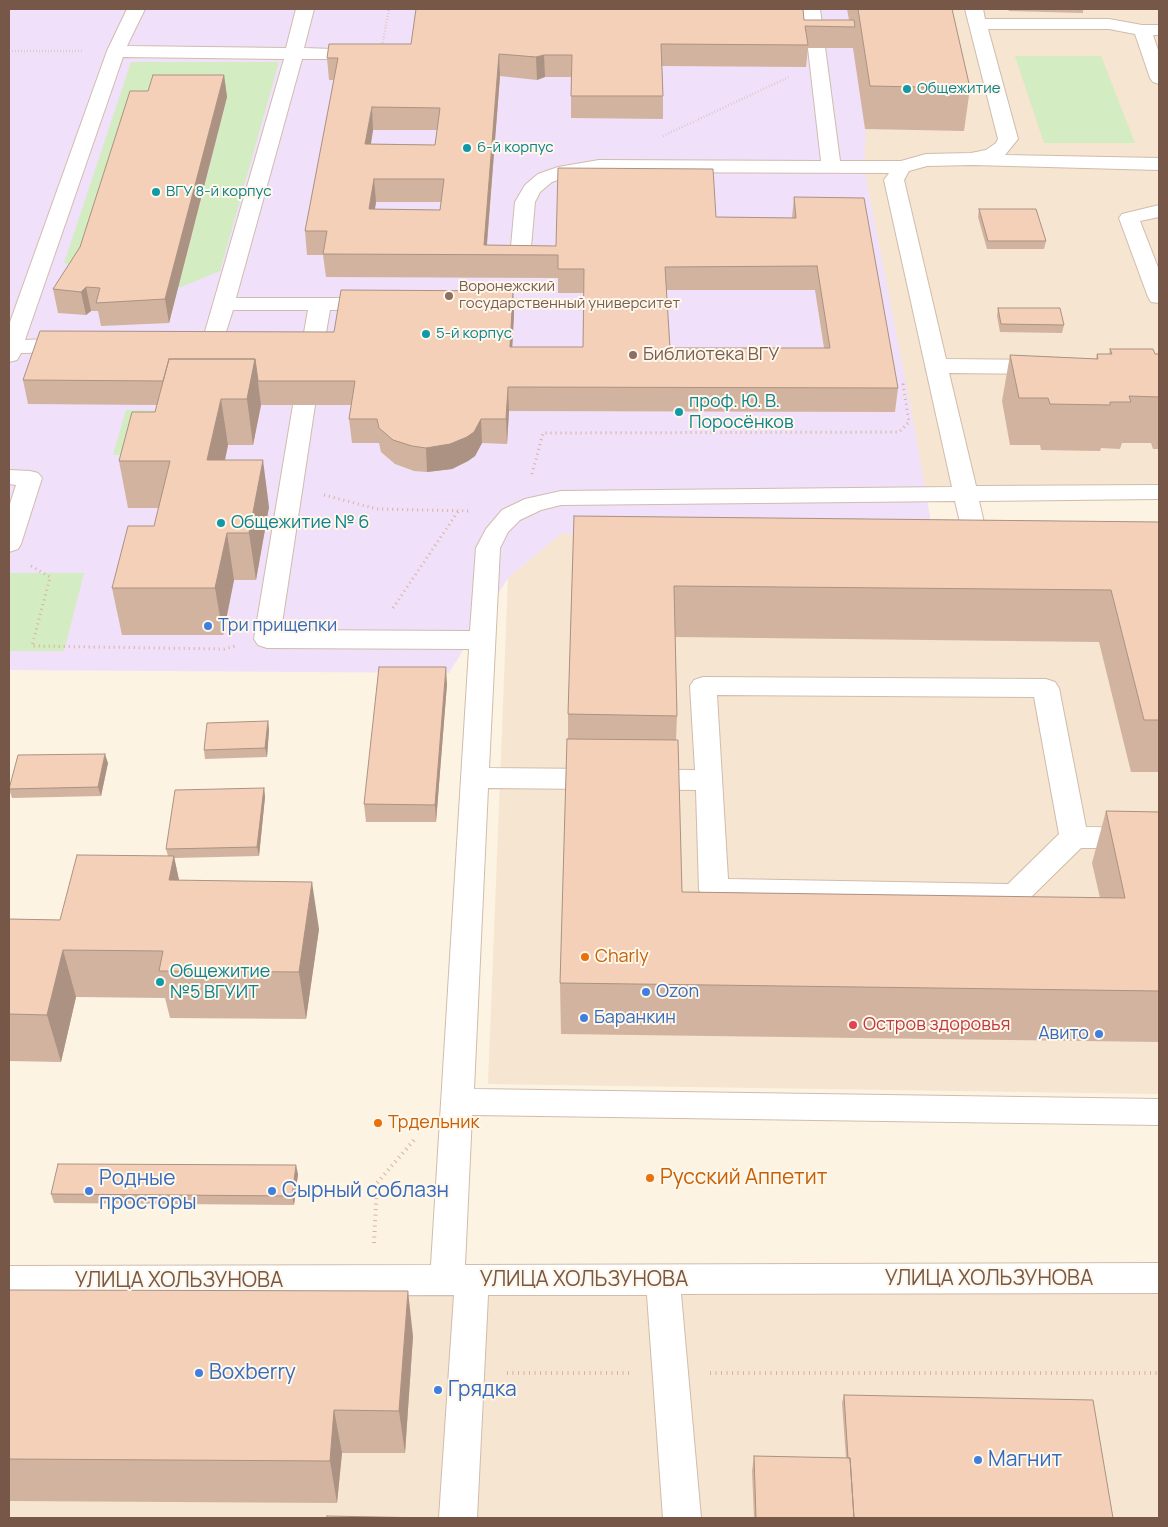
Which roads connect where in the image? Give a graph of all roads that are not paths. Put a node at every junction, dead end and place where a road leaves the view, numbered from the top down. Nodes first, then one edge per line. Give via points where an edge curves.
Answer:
1 (136, 9) edge
2 (304, 9) edge
3 (810, 9) edge
4 (976, 16) edge
5 (1151, 30) edge
6 (116, 51) junction
7 (295, 53) junction
8 (333, 54) edge
9 (1159, 78) edge
10 (971, 159) junction
11 (1159, 164) edge
12 (830, 167) junction
13 (902, 168) junction
14 (1159, 212) edge
15 (516, 279) edge
16 (1159, 297) edge
17 (223, 304) junction
18 (320, 304) junction
19 (399, 304) edge
20 (165, 343) edge
21 (88, 345) edge
22 (10, 349) edge
23 (311, 355) edge
24 (935, 366) junction
25 (1070, 367) edge
26 (304, 405) edge
27 (9, 477) edge
28 (1159, 492) edge
29 (965, 495) junction
30 (9, 544) edge
31 (979, 553) edge
32 (482, 640) junction
33 (475, 778) junction
34 (710, 780) junction
35 (1074, 837) junction
36 (1159, 838) edge
37 (458, 1102) junction
38 (1159, 1112) edge
39 (1159, 1278) edge
40 (663, 1280) junction
41 (9, 1281) edge
42 (460, 1281) junction
43 (458, 1518) edge
44 (682, 1518) edge

1 - 6 street
2 - 7 street
3 - 12 street
4 - 5 street via 1108,24
4 - 10 street via 1008,139 992,155
5 - 9 street
6 - 7 street
6 - 22 street
7 - 8 street
7 - 17 street
10 - 11 street
10 - 13 street via 926,160
12 - 13 street
12 - 15 street via 599,166 545,178 532,189 525,202
13 - 24 street via 894,180
14 - 16 street via 1129,218
17 - 18 street
17 - 20 street via 213,342
18 - 19 street
18 - 23 street
21 - 22 street
24 - 25 street
24 - 29 street
26 - 32 street via 267,639
27 - 30 street via 30,478
28 - 29 street
29 - 31 street
29 - 32 street via 561,498 534,504 511,515 498,529 488,548
32 - 33 street
33 - 34 street
33 - 37 street
34 - 35 street via 714,890 1015,894
34 - 35 street via 703,686 1046,688
35 - 36 street
37 - 38 street
37 - 42 street
39 - 40 street, УЛИЦА ХОЛЬЗУНОВА
40 - 42 street, УЛИЦА ХОЛЬЗУНОВА
40 - 44 street
41 - 42 street, УЛИЦА ХОЛЬЗУНОВА
42 - 43 street via 466,1374

